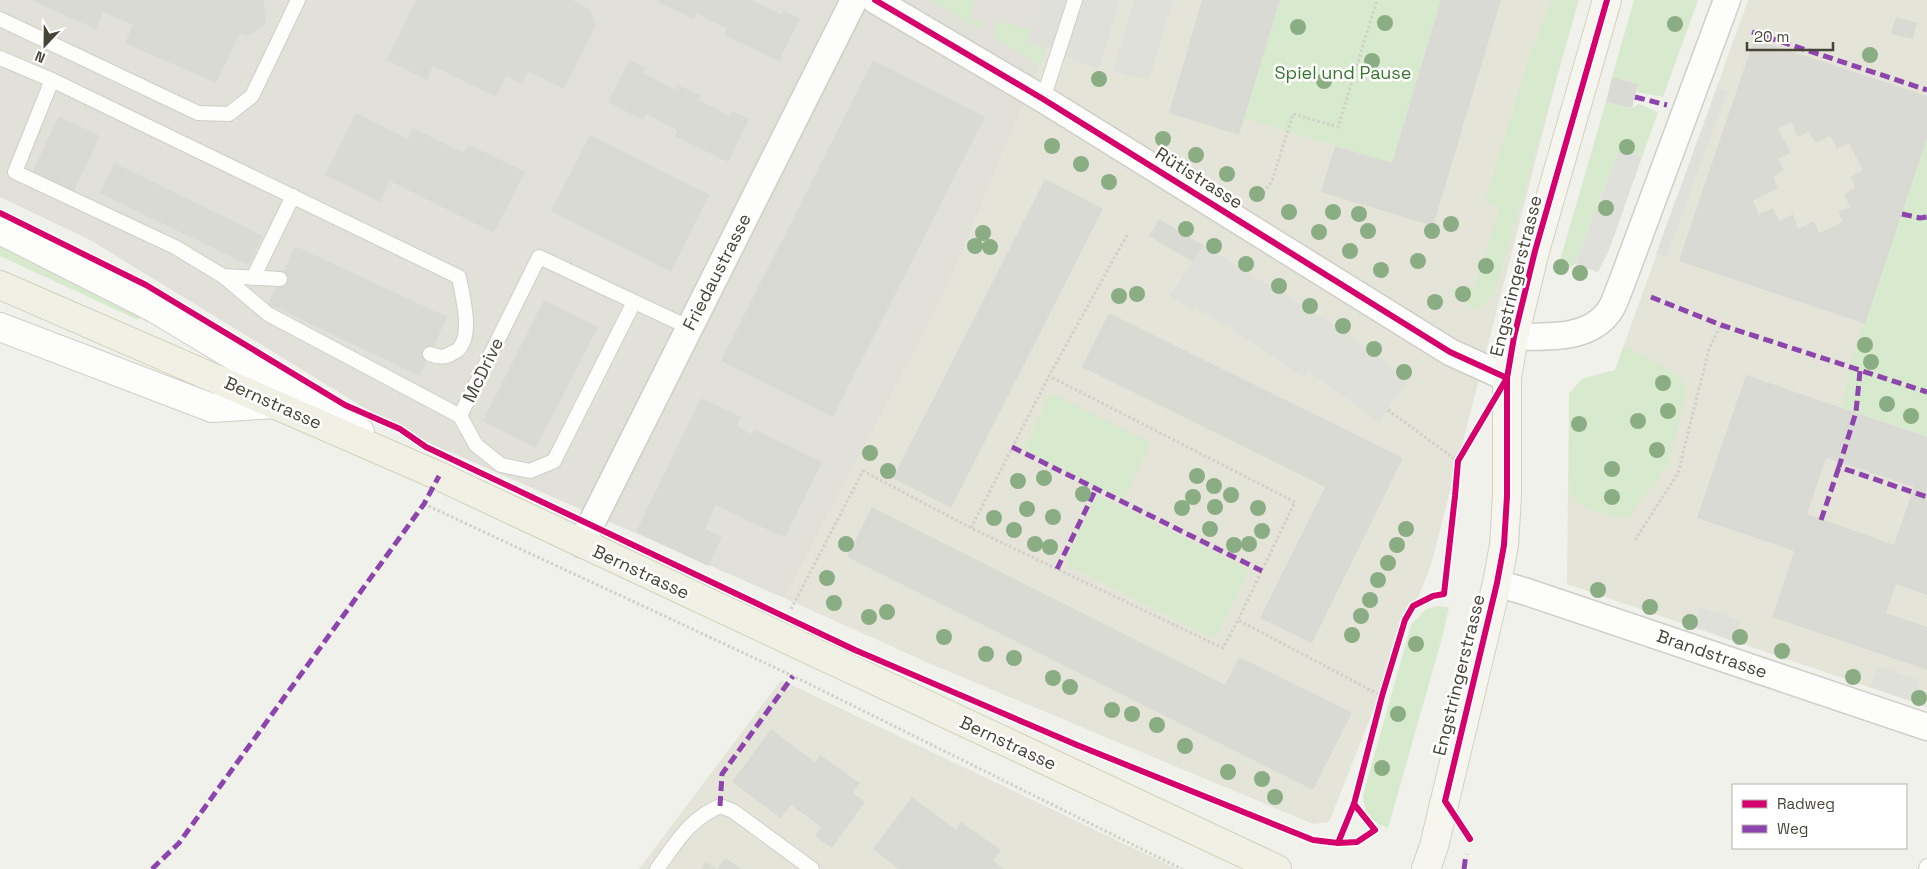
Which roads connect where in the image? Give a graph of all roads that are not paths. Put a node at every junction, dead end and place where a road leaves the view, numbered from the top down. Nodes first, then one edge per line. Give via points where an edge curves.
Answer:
1 (298, 0) edge
2 (854, 0) edge
3 (875, 0) edge
4 (1075, 0) edge
5 (1607, 0) edge
6 (1727, 0) edge
7 (0, 19) edge
8 (0, 58) edge
9 (52, 80) junction
10 (1043, 99) junction
11 (293, 196) junction
12 (0, 230) edge
13 (224, 276) junction
14 (253, 278) junction
15 (280, 279) dead end
16 (0, 285) edge
17 (634, 302) junction
18 (688, 327) junction
19 (0, 328) edge
20 (1514, 337) junction
21 (430, 354) dead end
22 (1507, 378) junction
23 (275, 404) junction
24 (460, 416) junction
25 (412, 464) junction
26 (581, 544) junction
27 (1497, 583) junction
28 (1927, 727) edge
29 (657, 869) edge
30 (812, 869) edge
31 (1277, 869) edge
32 (1426, 869) edge

1 - 7 lane via 252,96 228,114 198,113
2 - 18 street, Friedaustrasse
3 - 10 street, Rütistrasse
4 - 10 lane
5 - 20 main road, Engstringerstrasse via 1535,251
6 - 20 street, Engstringerstrasse via 1609,312 1586,330
8 - 9 lane
9 - 11 lane
9 - 13 lane via 15,172 175,247
10 - 22 street, Rütistrasse via 1450,352
11 - 14 lane
11 - 21 lane via 459,277 466,310 461,346 450,355 436,357
12 - 25 street via 154,308
13 - 14 lane
13 - 24 lane via 268,314
14 - 15 lane
16 - 23 main road, Bernstrasse
17 - 18 lane
17 - 24 lane, McDrive via 539,256
17 - 24 lane, McDrive via 554,461 530,471 501,465 476,446
18 - 26 street, Friedaustrasse
19 - 23 street via 212,408
20 - 22 main road, Engstringerstrasse
22 - 27 main road, Engstringerstrasse via 1507,496 1504,546
23 - 25 main road, Bernstrasse
25 - 26 main road, Bernstrasse
26 - 31 main road, Bernstrasse
27 - 28 street, Brandstrasse
27 - 32 main road, Engstringerstrasse
29 - 30 lane via 692,823 720,806 733,811

